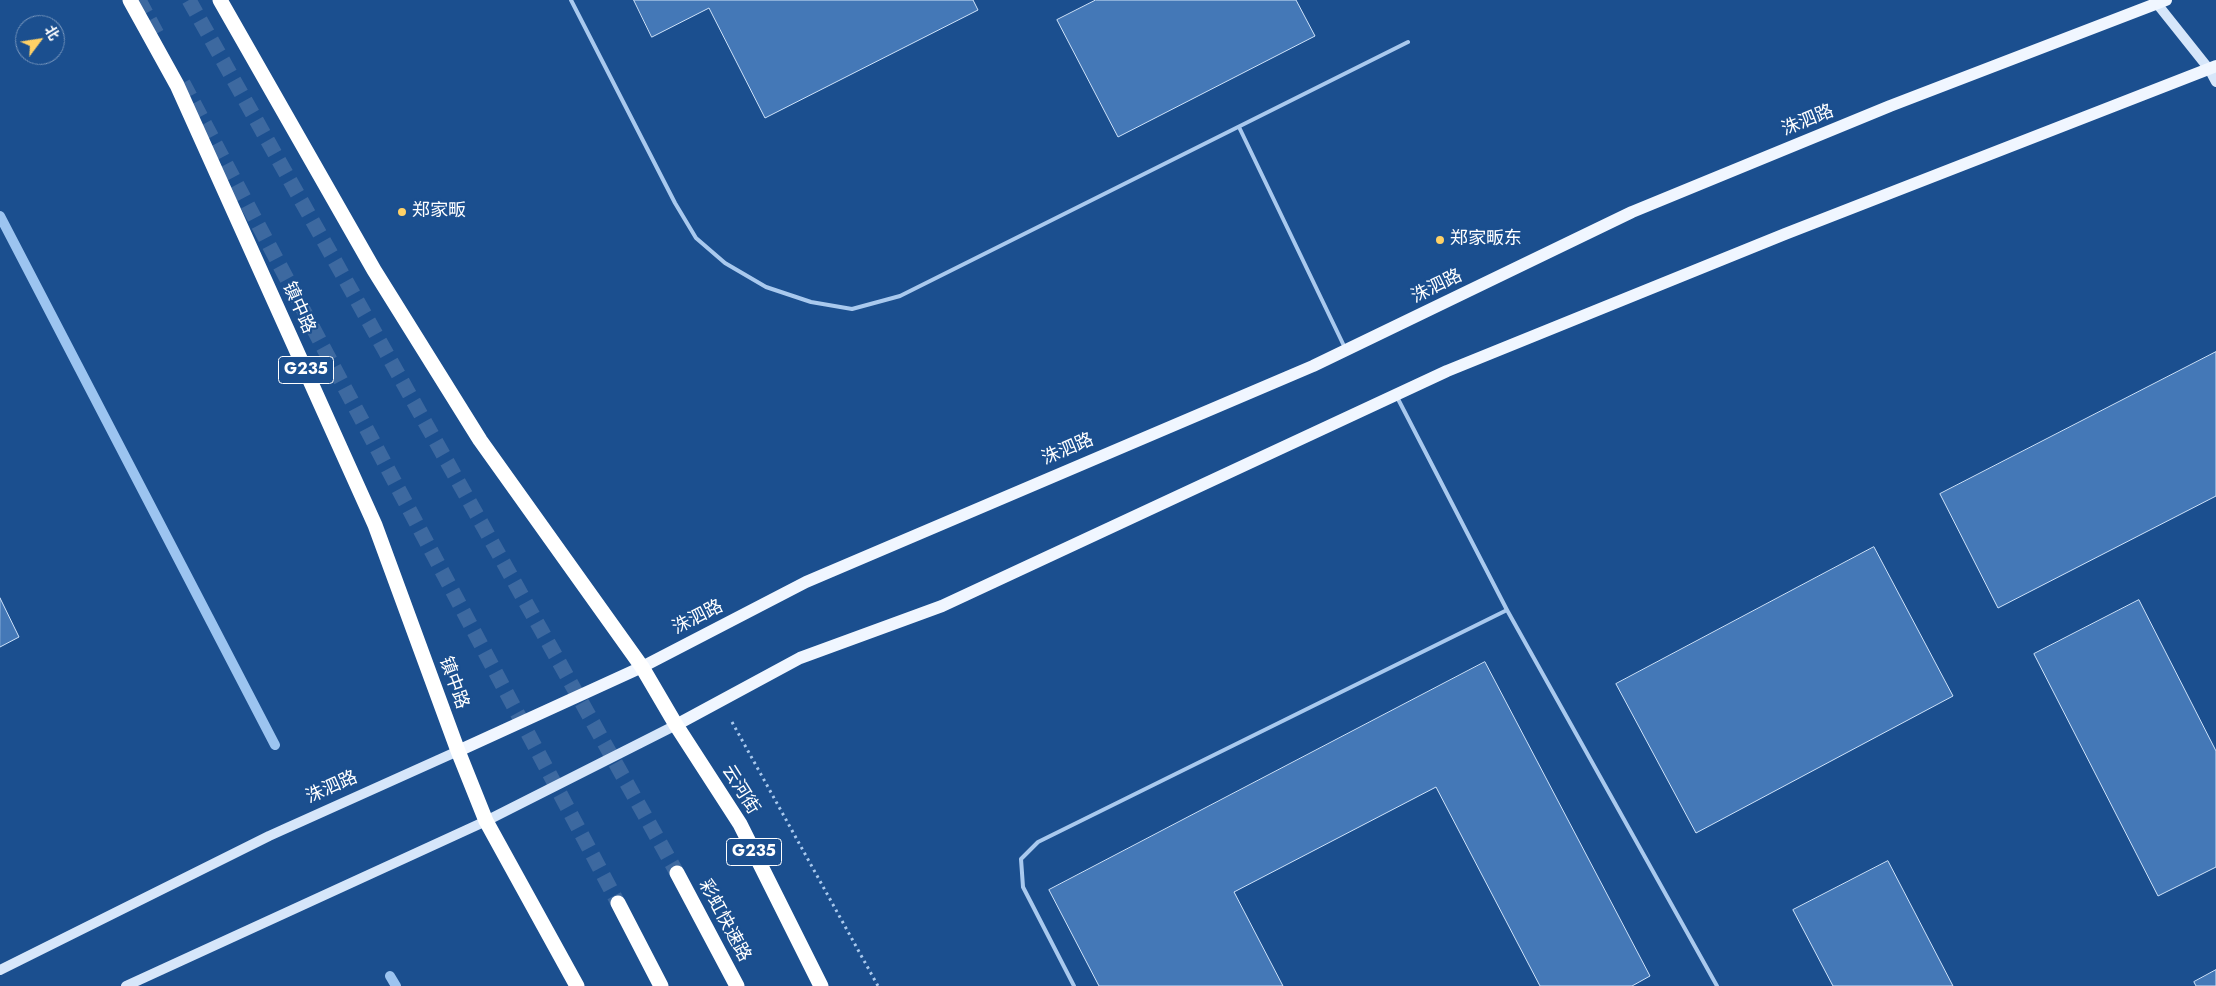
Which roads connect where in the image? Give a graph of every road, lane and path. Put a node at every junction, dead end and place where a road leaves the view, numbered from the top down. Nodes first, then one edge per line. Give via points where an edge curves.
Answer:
1 (130, 0) edge
2 (220, 0) edge
3 (571, 0) edge
4 (2159, 1) edge
5 (1408, 42) dead end
6 (2213, 68) edge
7 (2216, 82) edge
8 (1239, 127) junction
9 (1346, 350) junction
10 (1396, 395) junction
11 (1507, 610) junction
12 (642, 667) junction
13 (720, 701) junction
14 (676, 725) junction
15 (458, 751) junction
16 (486, 821) junction
17 (677, 873) tunnel mouth
18 (618, 903) tunnel mouth
19 (0, 970) edge
20 (126, 986) edge
21 (577, 986) edge
22 (661, 986) edge
23 (736, 986) edge
24 (821, 986) edge
25 (878, 986) edge
26 (1074, 986) edge
27 (1717, 986) edge

1 - 15 highway, 镇中路 / G235 via 177,85 375,525
2 - 12 highway, G235 via 374,270 480,440
3 - 8 lane via 696,238 725,263 766,288 811,302 852,309 900,296
4 - 6 main road
4 - 9 main road, 洙泗路 via 1890,106 1632,212
5 - 8 lane
6 - 7 main road
6 - 10 main road via 1776,238 1447,371
8 - 9 lane
9 - 12 main road, 洙泗路 via 806,582
10 - 11 lane
10 - 13 main road via 942,606 800,658
11 - 26 lane via 1038,842 1021,859 1023,887
11 - 27 lane
12 - 14 highway, G235
12 - 15 main road, 洙泗路
13 - 14 main road
13 - 25 path
14 - 16 main road
14 - 24 highway, 云河街 / G235 via 740,824
15 - 16 highway, G235
15 - 19 main road, 洙泗路 via 269,836
16 - 20 main road
16 - 21 highway, G235
17 - 23 highway, 彩虹快速路
18 - 22 highway

